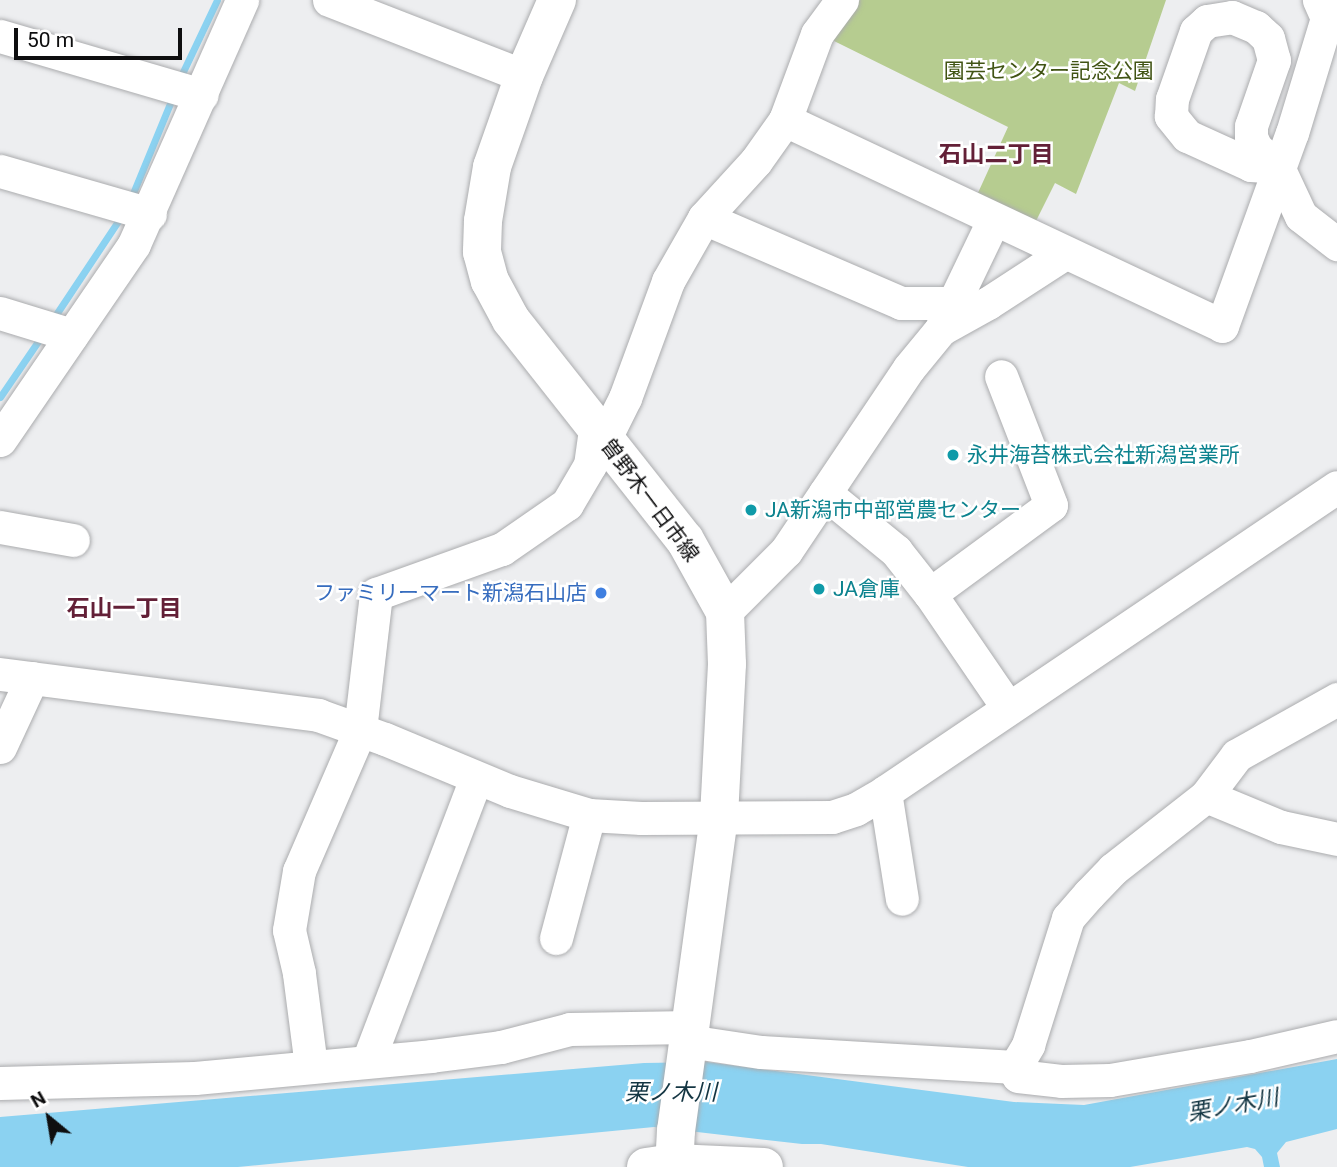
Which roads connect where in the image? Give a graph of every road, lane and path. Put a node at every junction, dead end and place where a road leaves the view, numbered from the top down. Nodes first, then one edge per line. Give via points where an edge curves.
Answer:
1 (242, 0) edge
2 (328, 0) edge
3 (557, 0) edge
4 (842, 0) edge
5 (1319, 0) edge
6 (0, 36) edge
7 (524, 76) junction
8 (202, 95) junction
9 (785, 120) junction
10 (1251, 126) junction
11 (1212, 148) junction
12 (1278, 167) junction
13 (0, 171) edge
14 (150, 214) junction
15 (704, 218) junction
16 (994, 219) junction
17 (1337, 244) edge
18 (1065, 253) junction
19 (0, 313) edge
20 (948, 316) junction
21 (72, 335) junction
22 (1001, 376) dead end
23 (599, 434) junction
24 (0, 440) edge
25 (1337, 487) edge
26 (825, 493) junction
27 (0, 527) edge
28 (73, 540) dead end
29 (930, 594) junction
30 (724, 612) junction
31 (16, 676) edge
32 (1337, 699) edge
33 (1008, 708) junction
34 (360, 730) junction
35 (0, 747) edge
36 (477, 778) junction
37 (885, 792) junction
38 (1206, 796) junction
39 (589, 815) junction
40 (719, 817) junction
41 (1337, 839) edge
42 (902, 899) dead end
43 (556, 938) dead end
44 (1337, 1036) edge
45 (689, 1041) junction
46 (368, 1061) junction
47 (311, 1066) junction
48 (1015, 1067) junction
49 (0, 1083) edge
50 (667, 1157) edge
51 (764, 1167) edge

1 - 8 street
2 - 7 street
3 - 7 main road, 曽野木一日市線
4 - 9 street via 817,34
5 - 12 street via 1327,18
6 - 8 street
7 - 23 main road, 曽野木一日市線 via 492,167 482,252 490,281 511,320
8 - 14 street
9 - 15 street via 756,161
9 - 16 street
10 - 11 street via 1236,141
10 - 11 street via 1274,60 1268,38 1232,17 1207,21 1196,31 1172,99 1171,116 1187,136
10 - 12 street via 1256,148
11 - 12 street via 1251,165
12 - 17 street via 1301,216
12 - 18 street via 1222,326
13 - 14 street
14 - 21 street
15 - 20 street via 901,303
15 - 23 street via 668,281 625,398
16 - 18 street
16 - 20 street
18 - 20 street via 988,303
19 - 21 street
20 - 26 street
21 - 24 street
22 - 29 street via 1051,505
23 - 30 main road, 曽野木一日市線 via 685,540
23 - 34 street via 590,465 567,505 502,549 376,594
25 - 33 street
26 - 29 street via 896,551
26 - 30 street via 786,551
27 - 28 street
29 - 33 street
30 - 40 main road, 曽野木一日市線 via 727,664
31 - 34 street via 318,715
31 - 35 street
32 - 38 street via 1237,755
33 - 37 street
34 - 36 street
34 - 47 street via 299,871 289,930
36 - 39 street
36 - 46 street
37 - 40 street via 832,817
37 - 42 street
38 - 41 street via 1281,827
38 - 48 street via 1113,869 1069,918 1028,1045
39 - 40 street
39 - 43 street
40 - 45 main road, 曽野木一日市線
44 - 48 street via 1110,1080 1018,1076
45 - 46 street via 570,1029 501,1047
45 - 48 street via 761,1052
45 - 50 main road, 曽野木一日市線
46 - 47 street
47 - 49 street via 195,1077
50 - 51 main road

